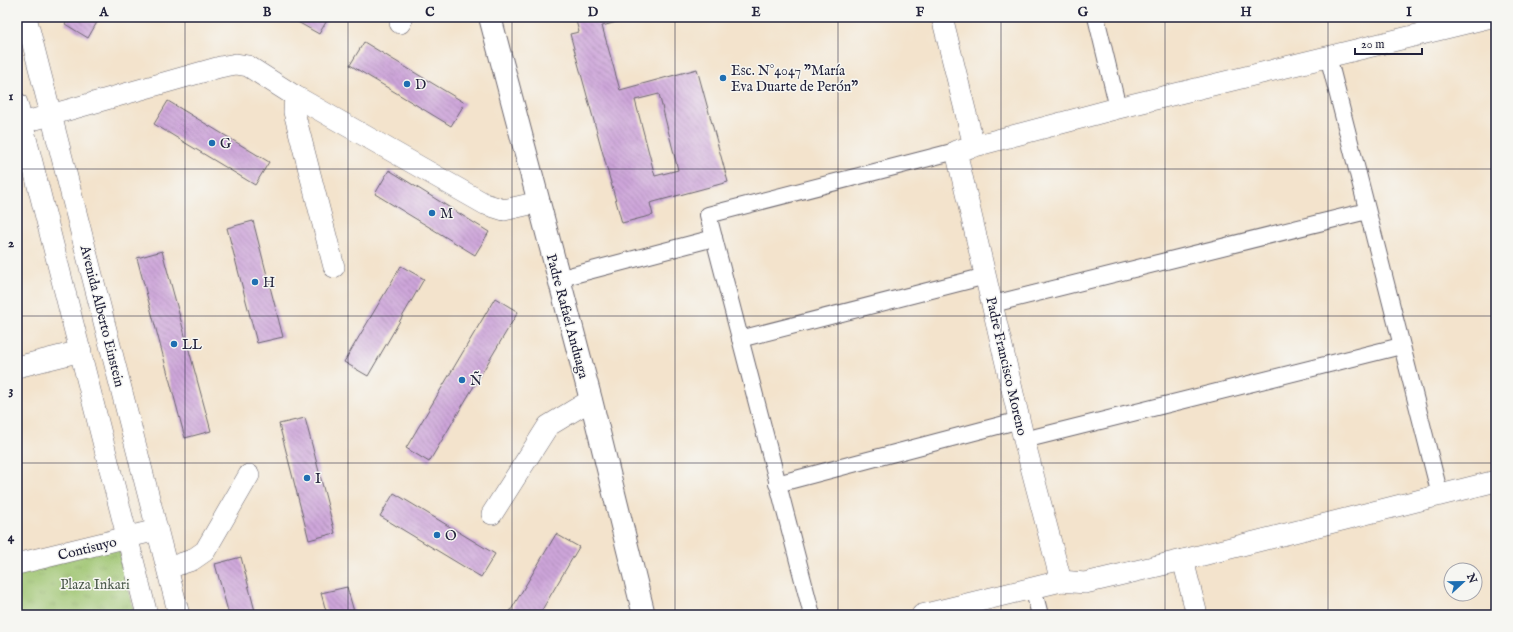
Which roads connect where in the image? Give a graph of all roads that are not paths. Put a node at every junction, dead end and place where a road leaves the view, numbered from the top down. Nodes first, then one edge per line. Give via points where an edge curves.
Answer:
1 (26, 17) edge
2 (490, 17) edge
3 (942, 17) edge
4 (1096, 17) edge
5 (1491, 17) edge
6 (1328, 56) junction
7 (295, 96) junction
8 (17, 103) edge
9 (1118, 108) junction
10 (52, 114) junction
11 (22, 123) junction
12 (965, 149) junction
13 (24, 153) edge
14 (539, 202) junction
15 (1367, 211) junction
16 (714, 238) junction
17 (334, 268) dead end
18 (986, 276) junction
19 (558, 279) junction
20 (993, 304) junction
21 (740, 339) junction
22 (1401, 346) junction
23 (81, 352) junction
24 (17, 367) edge
25 (591, 400) junction
26 (1020, 420) junction
27 (1024, 440) junction
28 (249, 475) dead end
29 (1496, 481) edge
30 (777, 484) junction
31 (1440, 495) junction
32 (492, 514) dead end
33 (157, 530) junction
34 (126, 538) junction
35 (1183, 560) junction
36 (17, 564) edge
37 (168, 568) junction
38 (1061, 581) junction
39 (1034, 588) junction
40 (147, 615) edge
41 (180, 615) edge
42 (644, 615) edge
43 (812, 615) edge
44 (922, 615) edge
45 (1040, 615) edge
46 (1197, 615) edge

1 - 10 street, Avenida Alberto Einstein
2 - 14 street, Padre Rafael Anduaga
3 - 12 street, Padre Francisco Moreno
4 - 9 street
5 - 6 street
6 - 9 street
6 - 15 street
7 - 10 street via 248,66 236,64
7 - 14 street via 485,204 504,210
7 - 17 street via 294,112
8 - 11 street
9 - 12 street
10 - 11 street
10 - 33 street, Avenida Alberto Einstein
11 - 13 street
12 - 16 street via 708,215
12 - 18 street, Padre Francisco Moreno
13 - 23 street
14 - 19 street, Padre Rafael Anduaga
15 - 20 street
15 - 22 street
16 - 19 street
16 - 21 street
18 - 20 street, Padre Francisco Moreno
18 - 21 street
19 - 25 street, Padre Rafael Anduaga
20 - 26 street, Padre Francisco Moreno
21 - 30 street
22 - 27 street
22 - 31 street
23 - 24 street
23 - 34 street
25 - 32 street via 548,426
25 - 42 street, Padre Rafael Anduaga
26 - 27 street, Padre Francisco Moreno
26 - 30 street
27 - 38 street, Padre Francisco Moreno
28 - 37 street via 206,551 192,560
29 - 31 street
30 - 43 street
31 - 35 street
33 - 34 street, Contisuyo
33 - 37 street, Avenida Alberto Einstein
34 - 36 street, Contisuyo
34 - 40 street
35 - 38 street via 1085,583
35 - 46 street
37 - 41 street, Avenida Alberto Einstein
38 - 39 street
39 - 44 street
39 - 45 street

